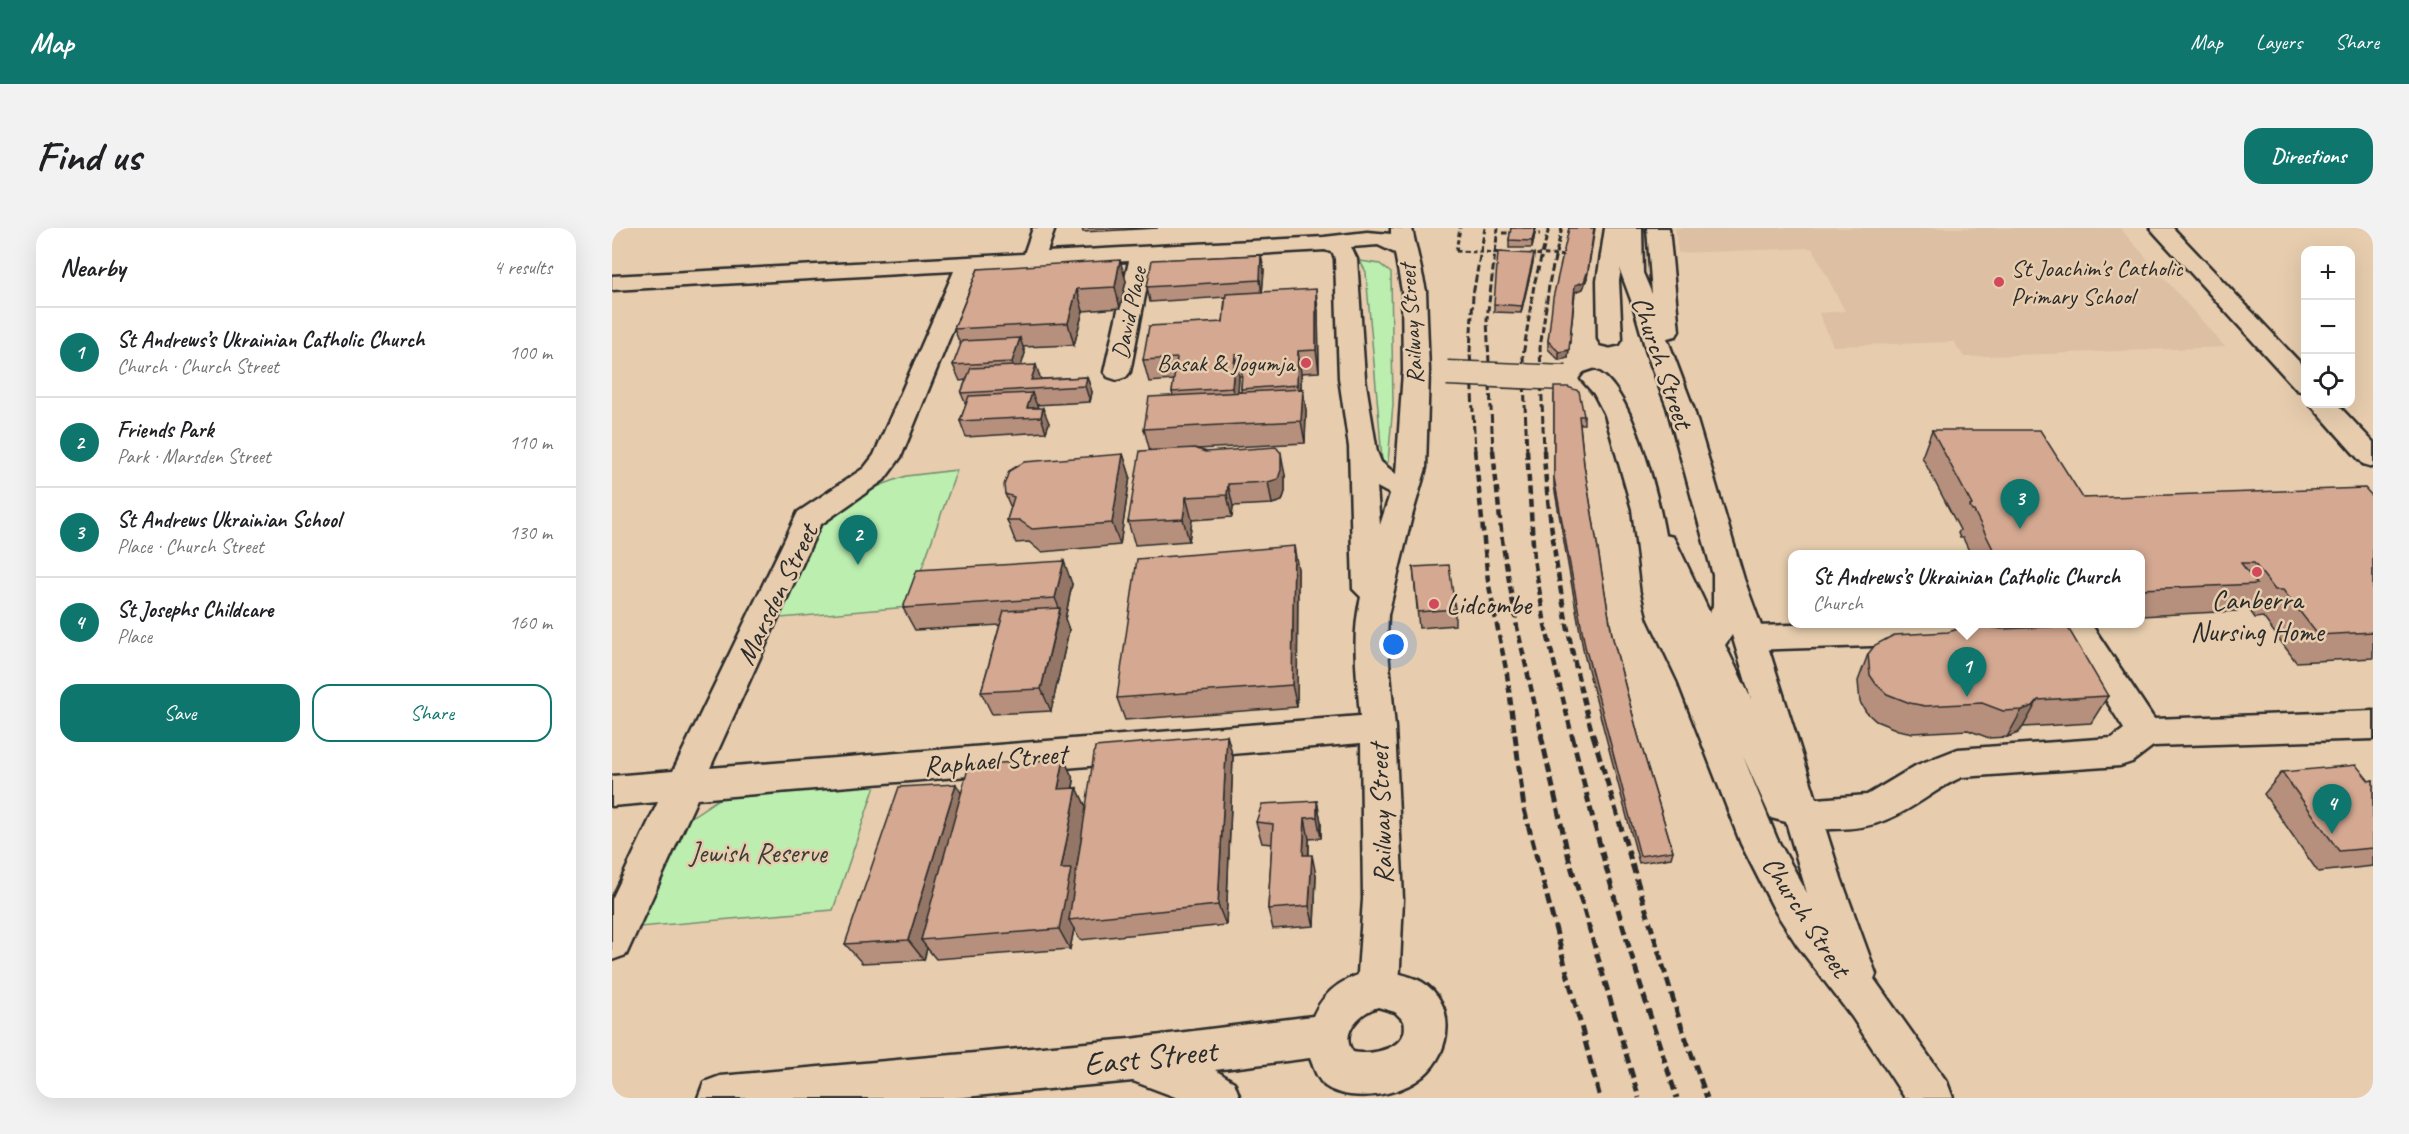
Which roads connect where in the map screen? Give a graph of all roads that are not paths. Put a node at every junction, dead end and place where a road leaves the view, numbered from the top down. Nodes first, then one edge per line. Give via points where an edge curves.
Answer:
1 (1044, 228) edge
2 (1401, 228) edge
3 (1616, 228) edge
4 (1630, 228) edge
5 (1647, 228) edge
6 (1658, 228) edge
7 (2161, 228) edge
8 (1223, 239) edge
9 (1346, 244) edge
10 (1406, 251) junction
11 (1142, 254) junction
12 (1033, 260) junction
13 (968, 264) junction
14 (1636, 282) junction
15 (612, 283) edge
16 (1414, 291) junction
17 (1610, 339) junction
18 (1117, 372) dead end
19 (1416, 372) junction
20 (1594, 379) junction
21 (2301, 380) edge
22 (1680, 407) junction
23 (2327, 408) edge
24 (1360, 435) junction
25 (2373, 458) edge
26 (1406, 491) junction
27 (1646, 509) junction
28 (1728, 575) junction
29 (2004, 628) edge
30 (2078, 628) edge
31 (1750, 638) junction
32 (1371, 640) junction
33 (1708, 643) junction
34 (1697, 686) junction
35 (2373, 725) edge
36 (1378, 728) junction
37 (2145, 733) junction
38 (685, 785) junction
39 (612, 791) edge
40 (1804, 815) junction
41 (1838, 928) junction
42 (612, 942) edge
43 (1378, 988) junction
44 (1867, 1003) junction
45 (1328, 1035) junction
46 (1130, 1060) junction
47 (1376, 1091) edge
48 (720, 1098) edge
49 (1218, 1098) edge
50 (1931, 1098) edge

1 - 12 street
2 - 10 street, Railway Street
3 - 17 street via 1608,281
4 - 14 street via 1631,268
5 - 14 street via 1647,270
6 - 22 street via 1665,324
7 - 21 street
8 - 9 street
8 - 11 street
9 - 10 street via 1388,239
9 - 16 street via 1389,260 1403,272
9 - 24 street, Railway Street via 1350,345
10 - 16 street, Railway Street
11 - 12 street
11 - 18 street, David Place
12 - 13 street
13 - 15 street
13 - 38 street, Marsden Street via 887,457 874,474 808,519
14 - 17 street, Church Street via 1623,295
14 - 22 street, Church Street
16 - 19 street, Railway Street
17 - 20 street, Church Street via 1606,369
19 - 20 street, bridge
19 - 26 street, Railway Street via 1412,468
20 - 27 street, Church Street via 1618,415
22 - 28 street, Church Street
23 - 25 street
24 - 26 street, Railway Street via 1368,465 1377,475
24 - 32 street, Railway Street
26 - 32 street, Railway Street via 1375,604
27 - 33 street
27 - 34 street, Church Street via 1665,619
28 - 31 street
28 - 33 street, Church Street via 1729,606
29 - 31 street
30 - 37 street
31 - 40 street
32 - 36 street, Railway Street
33 - 34 street, Church Street via 1698,665
33 - 41 street
34 - 44 street, Church Street via 1774,872 1811,932
35 - 37 street
36 - 38 street, Raphael Street
36 - 43 street, Railway Street via 1383,899
37 - 40 street via 2120,752 1958,763 1930,774 1877,808 1858,813
38 - 39 street, Raphael Street
38 - 42 street, Marsden Street
40 - 41 street
41 - 44 street
43 - 45 street via 1344,1003 1333,1017
43 - 47 street via 1396,990 1413,1000 1424,1015 1428,1032 1424,1052 1413,1069
44 - 50 street, Church Street
45 - 46 street, East Street
45 - 47 street via 1329,1054 1339,1070
46 - 48 street, East Street
46 - 49 street via 1178,1074

